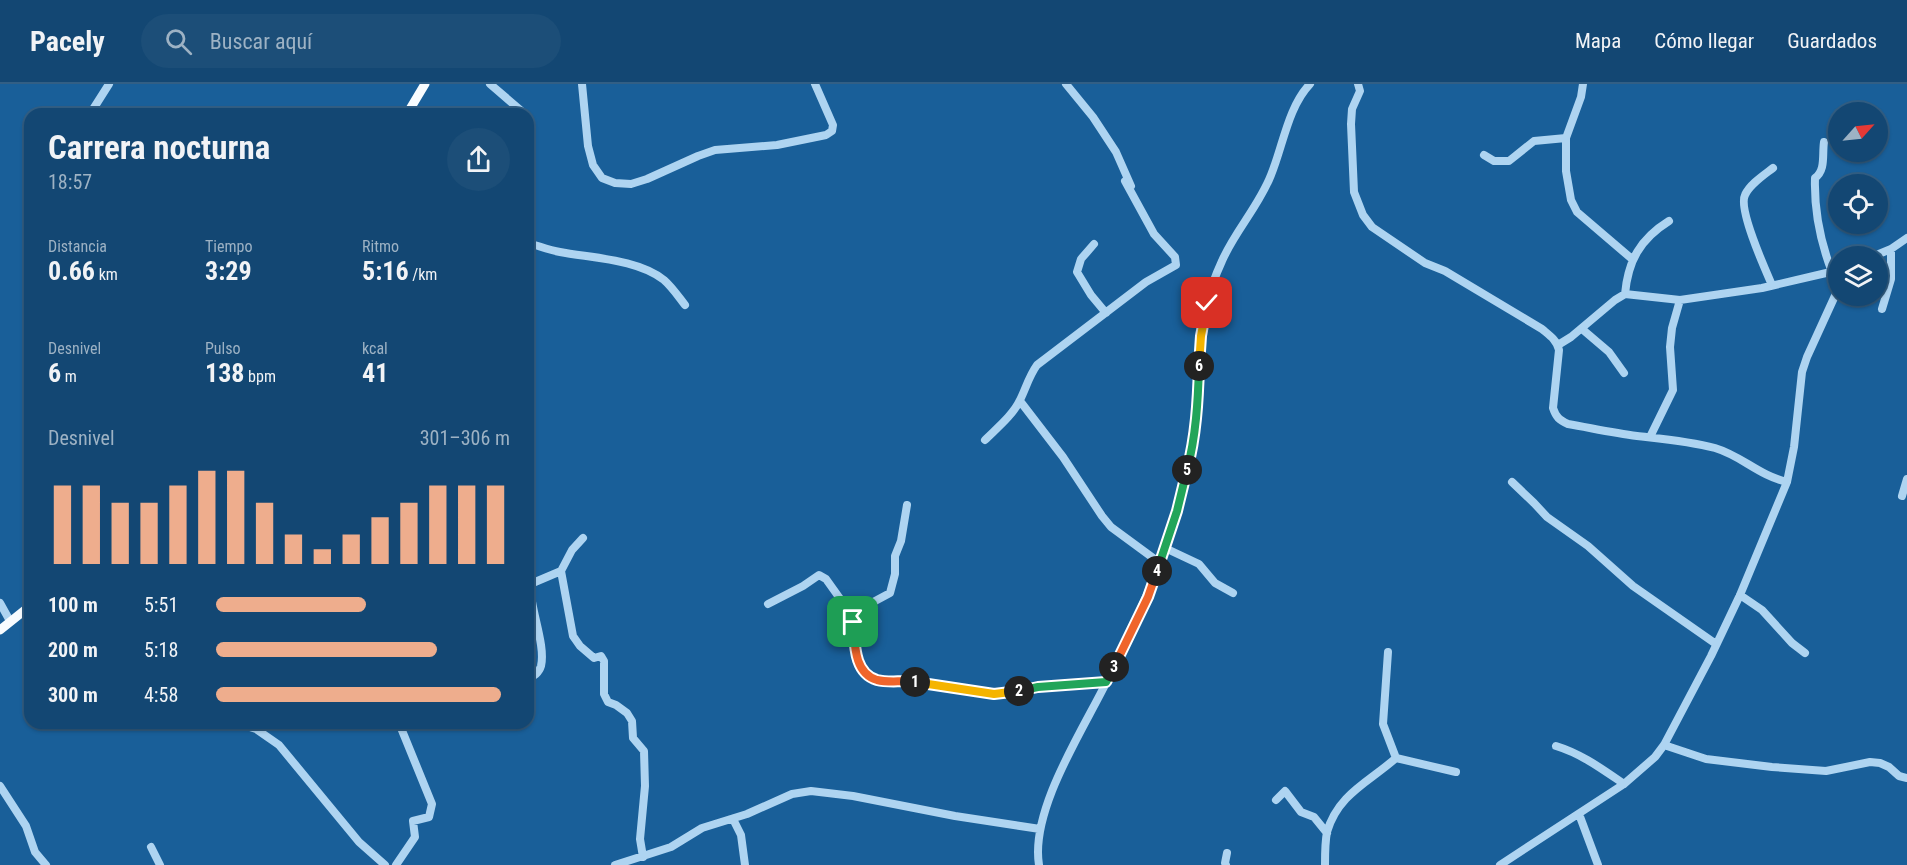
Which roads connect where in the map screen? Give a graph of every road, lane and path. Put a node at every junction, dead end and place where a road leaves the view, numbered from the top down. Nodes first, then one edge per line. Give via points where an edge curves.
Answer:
1 (109, 84) edge
2 (425, 84) edge
3 (490, 84) edge
4 (582, 84) edge
5 (814, 84) edge
6 (1066, 84) edge
7 (1310, 84) edge
8 (1358, 84) edge
9 (1583, 84) edge
10 (94, 108) edge
11 (411, 108) edge
12 (518, 108) edge
13 (1566, 138) junction
14 (1824, 142) dead end
15 (1484, 155) dead end
16 (1773, 168) dead end
17 (1125, 182) dead end
18 (1132, 194) junction
19 (1669, 221) dead end
20 (1907, 238) edge
21 (1094, 244) dead end
22 (534, 245) edge
23 (1891, 249) junction
24 (1888, 250) edge
25 (1828, 254) edge
26 (1632, 259) junction
27 (1828, 273) edge
28 (1772, 285) junction
29 (1624, 294) junction
30 (1680, 300) junction
31 (685, 305) dead end
32 (1830, 306) edge
33 (1882, 309) dead end
34 (1106, 313) junction
35 (1582, 328) junction
36 (1558, 345) junction
37 (1624, 373) dead end
38 (1020, 401) junction
39 (1650, 437) junction
40 (985, 440) dead end
41 (1907, 479) edge
42 (1512, 482) dead end
43 (1787, 482) junction
44 (1902, 496) dead end
45 (907, 505) dead end
46 (583, 538) dead end
47 (1165, 548) junction
48 (1160, 562) junction
49 (561, 571) junction
50 (534, 582) edge
51 (1233, 593) dead end
52 (1740, 595) junction
53 (0, 603) edge
54 (768, 604) dead end
55 (24, 610) edge
56 (534, 613) edge
57 (851, 614) junction
58 (10, 621) junction
59 (0, 630) edge
60 (1716, 644) junction
61 (1388, 652) dead end
62 (1805, 653) dead end
63 (534, 675) edge
64 (1106, 682) junction
65 (256, 729) edge
66 (401, 729) edge
67 (1664, 745) junction
68 (1556, 746) dead end
69 (1396, 758) junction
70 (1456, 772) dead end
71 (1907, 778) edge
72 (1624, 784) junction
73 (0, 786) edge
74 (1276, 800) dead end
75 (1579, 814) junction
76 (733, 819) junction
77 (1040, 828) junction
78 (1327, 833) junction
79 (151, 848) dead end
80 (1227, 853) dead end
81 (643, 857) junction
82 (1511, 862) edge
83 (46, 865) edge
84 (160, 865) edge
85 (385, 865) edge
86 (396, 865) edge
87 (615, 865) edge
88 (745, 865) edge
89 (1039, 865) edge
90 (1226, 865) edge
91 (1324, 865) edge
92 (1500, 865) edge
93 (1598, 865) edge

1 - 10 street
2 - 11 main road
3 - 12 street
4 - 5 street via 593,165 602,177 631,184 715,150 826,135 833,125
6 - 18 street via 1116,152
7 - 47 street via 1293,113 1266,186 1222,261 1207,303 1191,454
8 - 36 street via 1360,91 1351,124 1354,192 1372,227 1425,263 1542,329
9 - 13 street
13 - 15 street via 1534,141 1509,161
13 - 26 street via 1566,171 1577,212
14 - 25 street via 1824,162 1815,178 1814,191 1819,234
16 - 28 street via 1745,194 1744,200 1745,215
17 - 18 street
18 - 34 street via 1154,234 1175,257 1176,266 1146,282
19 - 26 street via 1653,231
20 - 23 street
21 - 34 street via 1081,259 1077,272
22 - 31 street via 624,263 654,274
23 - 24 street
23 - 33 street via 1890,279
26 - 29 street
27 - 28 street
28 - 30 street
29 - 30 street
29 - 35 street
30 - 39 street via 1670,347 1673,390
32 - 43 street via 1807,357
34 - 38 street via 1037,365
35 - 36 street
35 - 37 street via 1609,352
36 - 39 street via 1555,415 1568,424
38 - 40 street
38 - 48 street via 1111,527
39 - 43 street via 1717,449 1770,478
41 - 44 street
42 - 60 street via 1546,517 1588,546 1633,586
43 - 52 street
45 - 57 street via 890,593
46 - 49 street
47 - 48 street
47 - 51 street via 1199,564 1215,583
48 - 64 street via 1148,597
49 - 50 street
49 - 81 street via 575,641 594,658 601,656 604,694 608,702 627,713 633,738 644,751 640,839
52 - 60 street
52 - 62 street via 1762,610
53 - 58 street
54 - 57 street via 819,575
55 - 58 main road
56 - 63 street via 542,653 541,665
57 - 64 street via 857,661 878,681 906,680 994,694
58 - 59 main road
60 - 67 street
61 - 69 street via 1383,724
64 - 77 street via 1056,781
65 - 85 street via 279,745 359,842
66 - 86 street via 432,804 429,817 413,821 416,837
67 - 71 street via 1706,759 1772,767 1826,771 1880,763
67 - 72 street
68 - 72 street via 1588,759
69 - 70 street
69 - 78 street via 1343,800
72 - 75 street
73 - 83 street
74 - 78 street via 1286,791 1301,812 1314,817
75 - 82 street
75 - 93 street
76 - 77 street via 792,794 811,791
76 - 81 street via 702,828 671,847
76 - 88 street via 741,835
77 - 89 street
78 - 91 street
79 - 84 street
80 - 90 street
81 - 87 street
82 - 92 street

